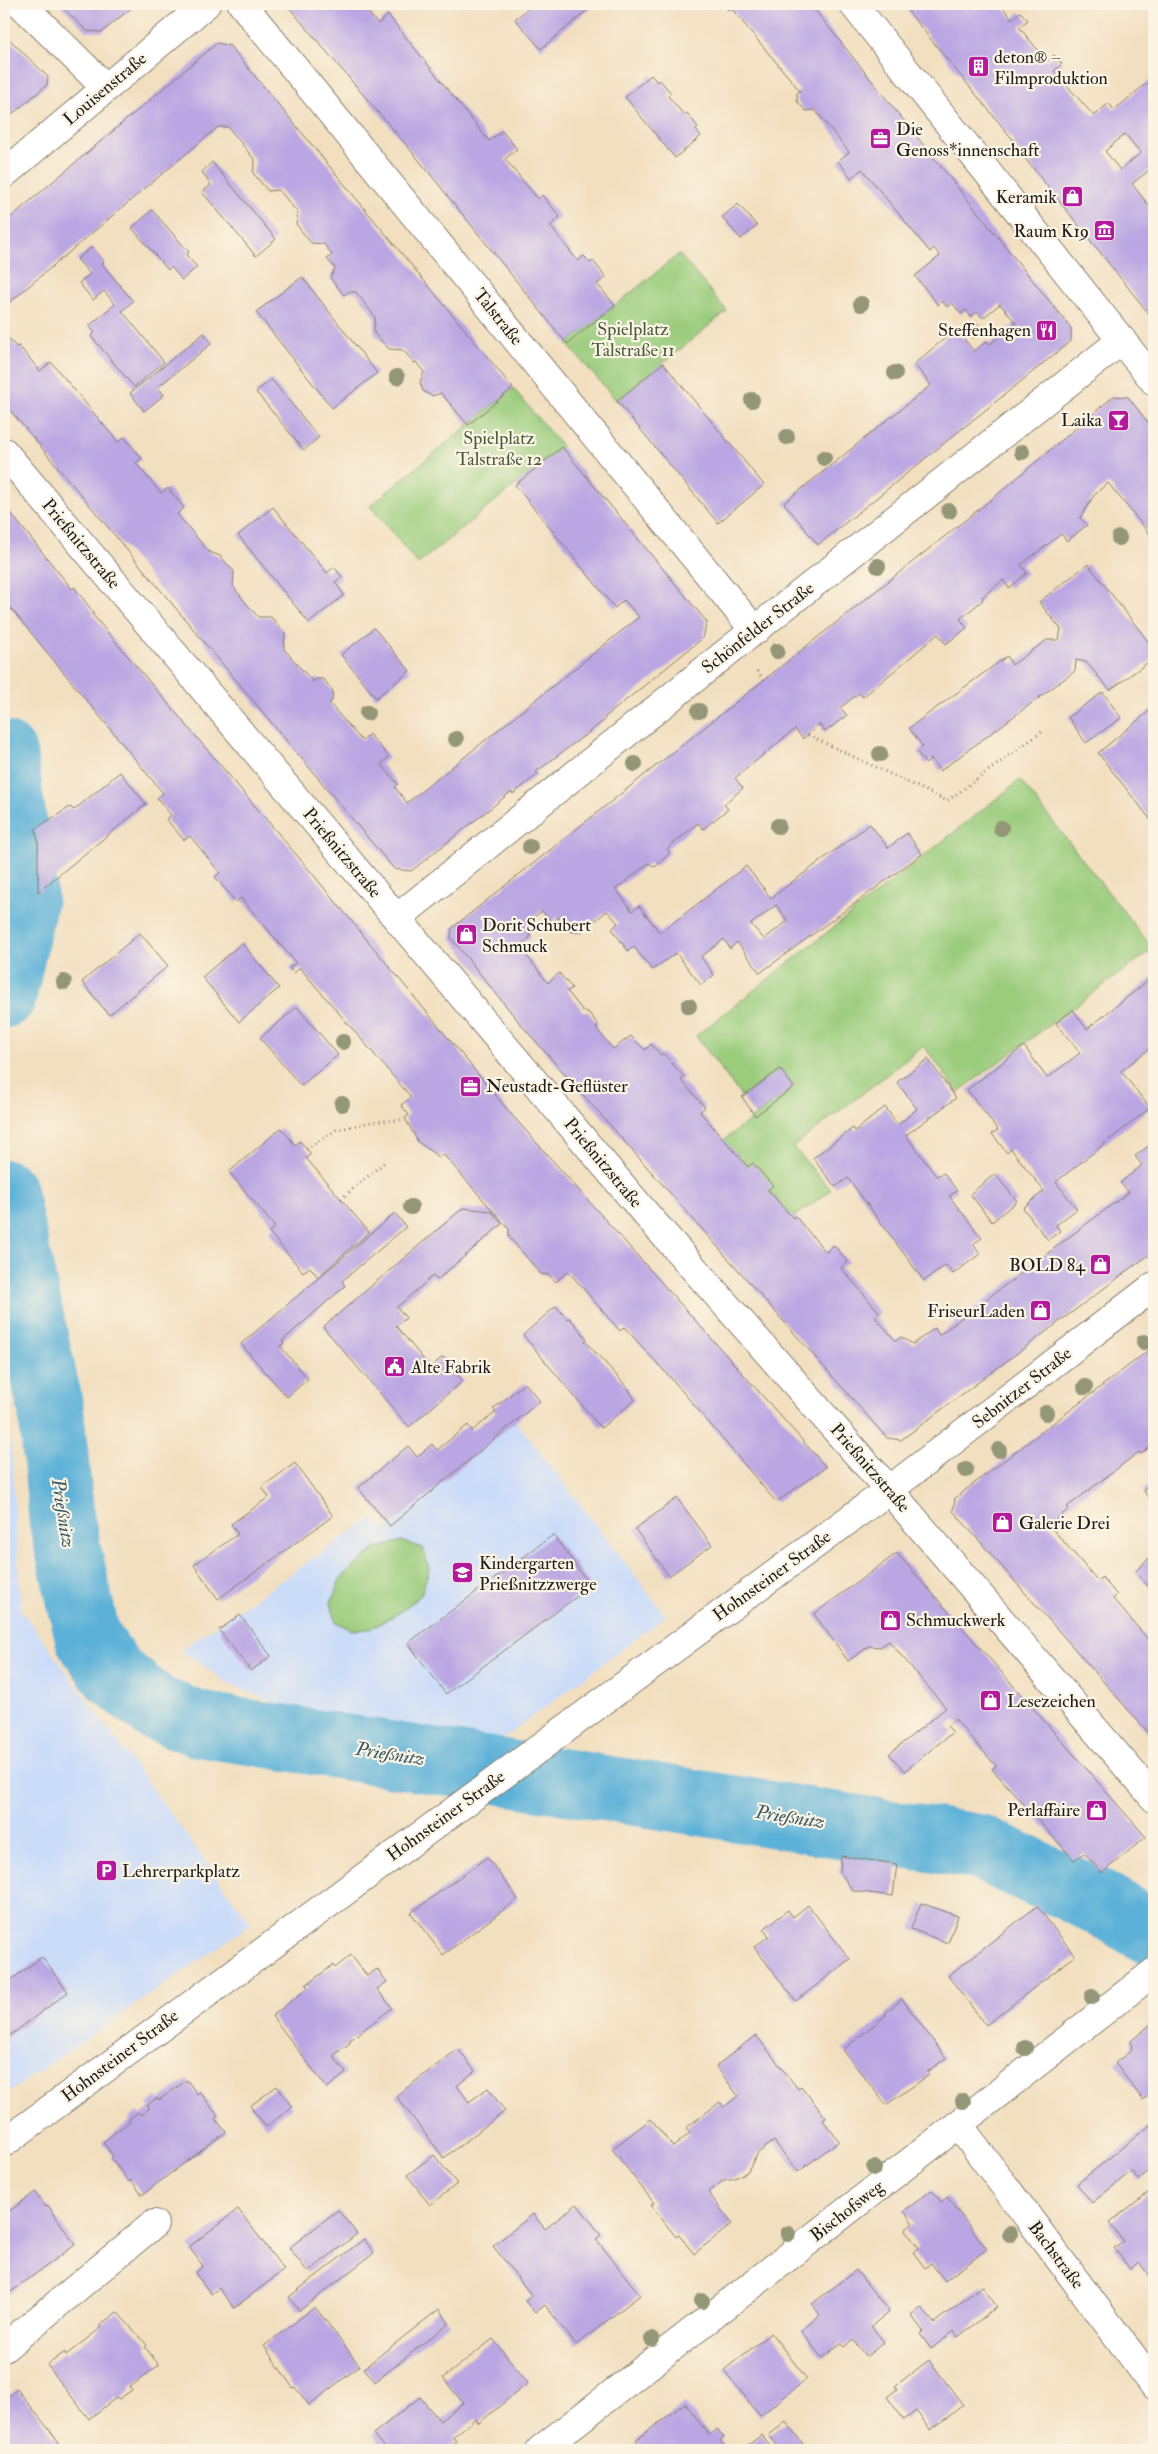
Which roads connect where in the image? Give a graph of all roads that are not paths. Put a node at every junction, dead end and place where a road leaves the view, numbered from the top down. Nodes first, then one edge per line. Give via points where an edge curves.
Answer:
1 (21, 4) edge
2 (206, 4) edge
3 (242, 4) edge
4 (853, 4) edge
5 (106, 88) junction
6 (4, 174) edge
7 (1122, 340) junction
8 (1154, 381) edge
9 (4, 452) edge
10 (755, 630) junction
11 (397, 918) junction
12 (1154, 1286) edge
13 (889, 1490) junction
14 (1154, 1798) edge
15 (1154, 1972) edge
16 (958, 2124) junction
17 (4, 2143) edge
18 (154, 2224) dead end
19 (4, 2348) edge
20 (1154, 2385) edge
21 (567, 2442) edge
22 (540, 2450) edge

1 - 5 street
2 - 5 street, Louisenstraße
3 - 10 street, Talstraße
4 - 7 street
5 - 6 street, Louisenstraße
7 - 8 street
7 - 10 street, Schönfelder Straße
9 - 11 street, Prießnitzstraße
10 - 11 street, Schönfelder Straße
11 - 13 street, Prießnitzstraße via 645,1213
12 - 13 street, Sebnitzer Straße
13 - 14 street, Prießnitzstraße
13 - 17 street, Hohnsteiner Straße
15 - 16 street, Bischofsweg
16 - 20 street, Bachstraße
16 - 21 street, Bischofsweg
18 - 19 street
21 - 22 street, Bischofsweg

